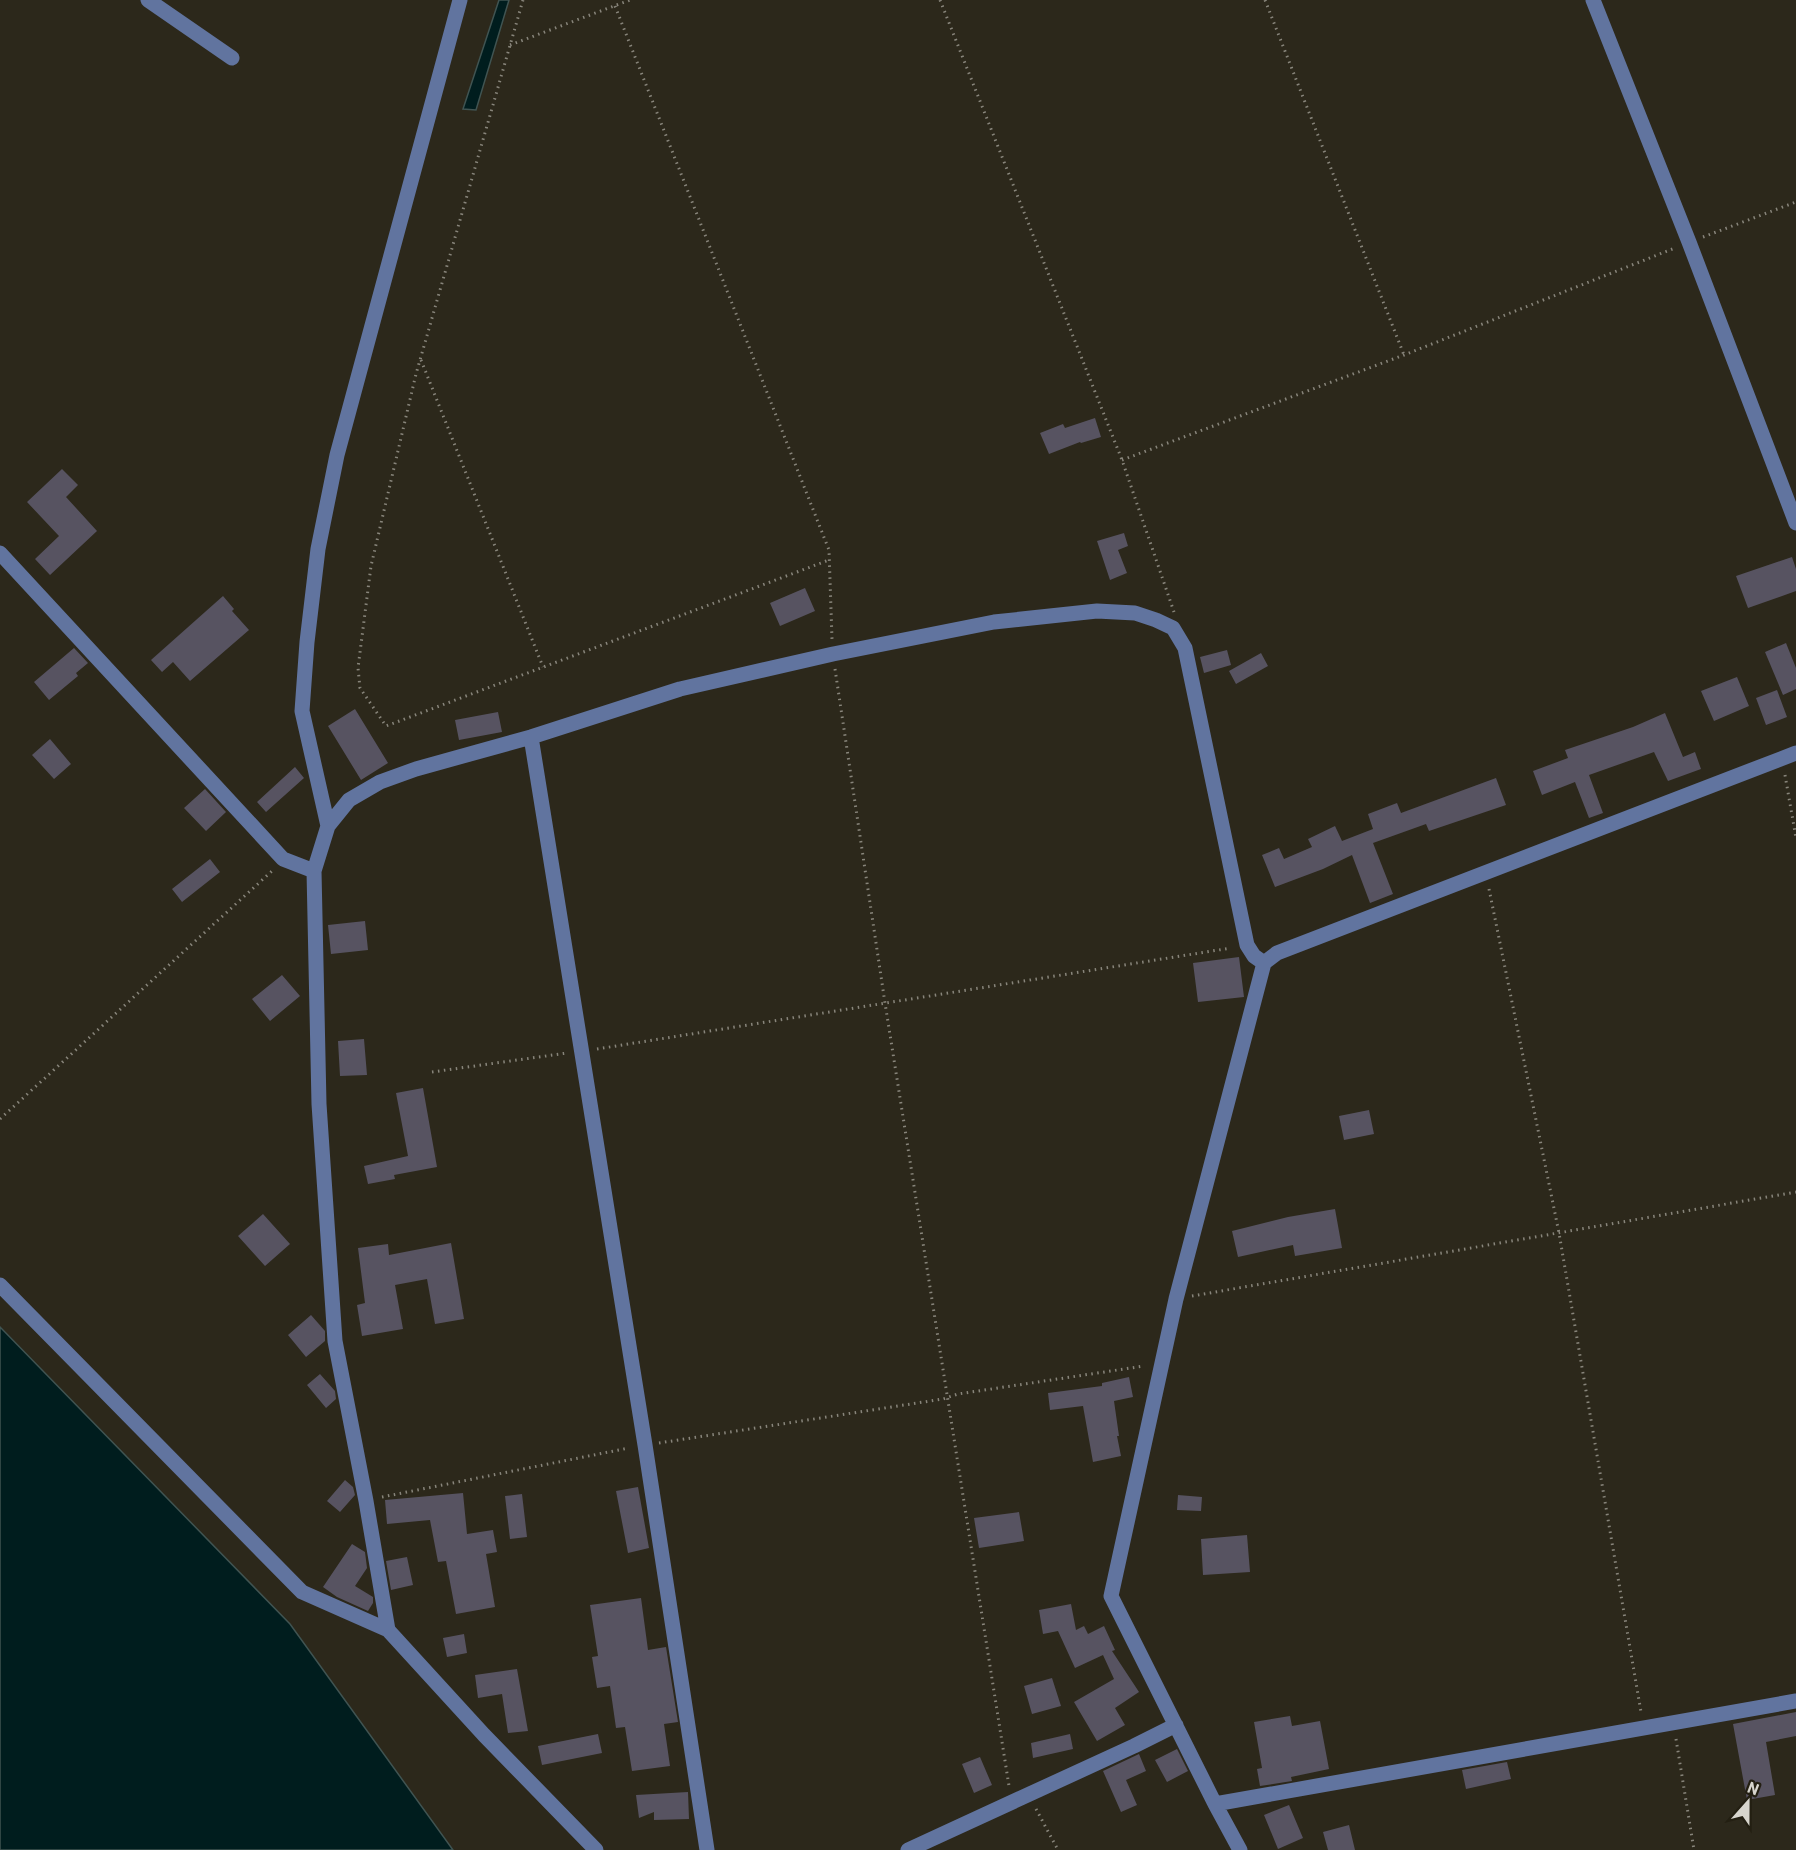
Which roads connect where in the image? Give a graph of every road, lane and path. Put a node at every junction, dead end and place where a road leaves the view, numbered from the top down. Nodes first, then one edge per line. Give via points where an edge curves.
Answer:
1 (148, 0) edge
2 (460, 0) edge
3 (523, 0) edge
4 (630, 0) edge
5 (939, 0) edge
6 (1265, 0) edge
7 (1593, 0) edge
8 (615, 6) junction
9 (510, 45) junction
10 (232, 58) dead end
11 (1796, 202) edge
12 (1689, 242) junction
13 (1404, 355) junction
14 (421, 358) junction
15 (1122, 460) junction
16 (1796, 523) edge
17 (0, 553) edge
18 (829, 561) junction
19 (1173, 628) junction
20 (833, 654) junction
21 (543, 667) junction
22 (531, 737) junction
23 (1789, 756) edge
24 (328, 826) junction
25 (1796, 838) edge
26 (283, 859) junction
27 (314, 871) junction
28 (1486, 872) junction
29 (1247, 945) junction
30 (1264, 963) junction
31 (885, 1003) junction
32 (582, 1051) junction
33 (432, 1072) dead end
34 (0, 1119) edge
35 (1796, 1192) edge
36 (1559, 1233) junction
37 (0, 1285) edge
38 (1176, 1299) junction
39 (1161, 1370) junction
40 (948, 1396) junction
41 (645, 1445) junction
42 (366, 1501) junction
43 (388, 1630) junction
44 (1796, 1701) edge
45 (1673, 1723) junction
46 (1176, 1725) junction
47 (1644, 1728) junction
48 (1028, 1795) junction
49 (1013, 1802) junction
50 (1215, 1804) junction
51 (596, 1850) edge
52 (707, 1850) edge
53 (908, 1850) edge
54 (1058, 1850) edge
55 (1240, 1850) edge
56 (1694, 1850) edge

1 - 10 street
2 - 24 street via 337,455 318,549 302,711
3 - 9 path
4 - 8 path
5 - 15 path
6 - 13 path
7 - 12 street
8 - 9 path
8 - 18 path via 829,550
9 - 14 path
11 - 12 path
12 - 13 path
12 - 16 street
13 - 15 path
14 - 21 path
14 - 21 path via 371,566 358,668 360,688 386,726
15 - 19 path via 1174,608
17 - 26 street
18 - 20 path
18 - 21 path
19 - 20 street via 1135,613 1097,611 994,622
19 - 29 street via 1185,648
20 - 22 street via 680,689
20 - 31 path
22 - 24 street via 380,782 349,800
22 - 32 street
23 - 25 path
23 - 28 street
24 - 27 street
26 - 27 street
26 - 34 path
27 - 42 street via 319,1104 335,1341
28 - 30 street via 1277,953
28 - 36 path
29 - 30 street
29 - 31 path
30 - 38 street
31 - 32 path
31 - 40 path
32 - 33 path
32 - 41 street
35 - 36 path
36 - 38 path
36 - 47 path
37 - 43 street via 302,1592
38 - 39 street
39 - 40 path via 1143,1366
39 - 46 street via 1111,1596
40 - 41 path
40 - 49 path
41 - 42 path
41 - 52 street
42 - 43 street
43 - 51 street
44 - 45 street
45 - 47 street
45 - 56 path
46 - 48 street
46 - 50 street
47 - 50 street
48 - 49 street
48 - 54 path
49 - 53 street
50 - 55 street

